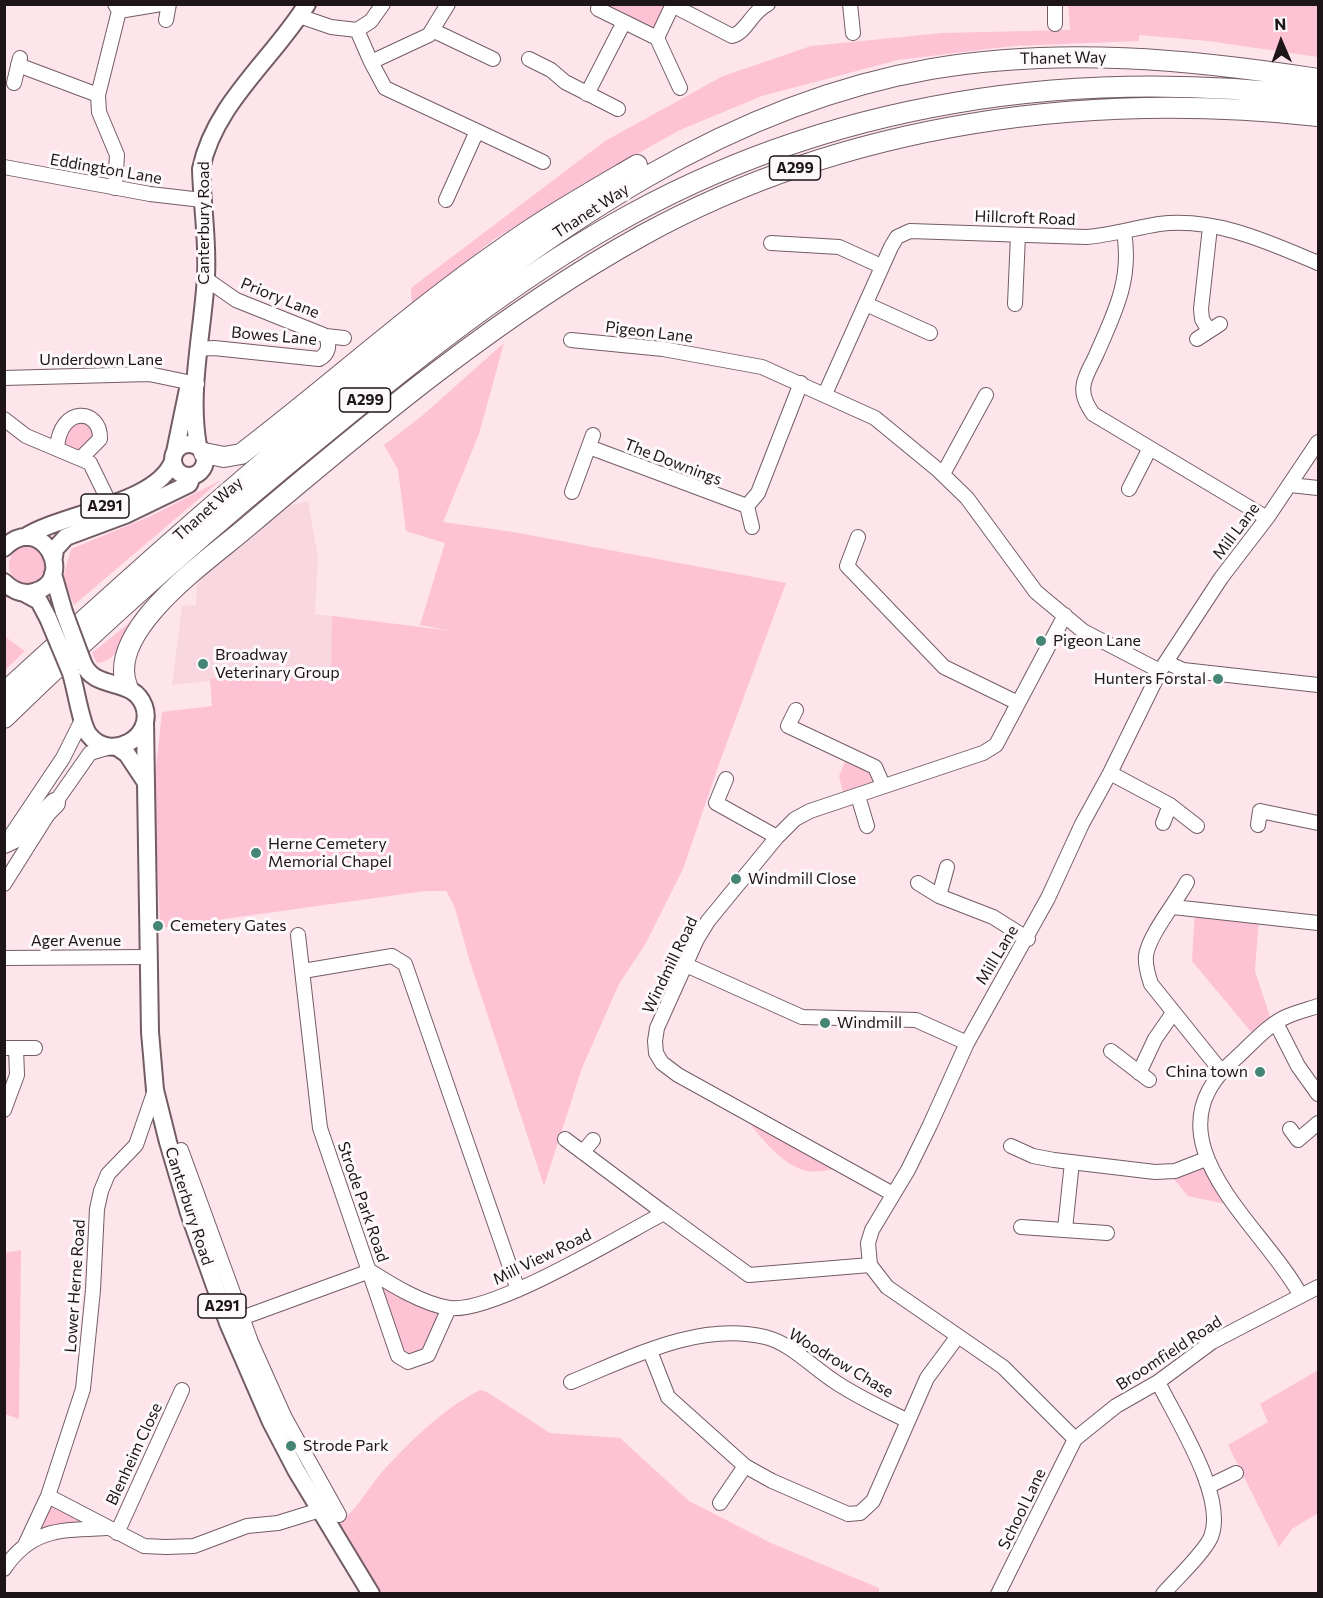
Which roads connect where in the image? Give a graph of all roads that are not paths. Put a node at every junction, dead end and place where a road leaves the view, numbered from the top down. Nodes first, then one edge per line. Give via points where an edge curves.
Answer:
1 (160, 4) edge
2 (169, 4) edge
3 (383, 4) edge
4 (448, 4) edge
5 (600, 4) edge
6 (768, 4) edge
7 (850, 4) edge
8 (1055, 4) edge
9 (673, 5) edge
10 (117, 8) edge
11 (303, 10) edge
12 (166, 20) dead end
13 (624, 22) junction
14 (1055, 24) dead end
15 (357, 30) junction
16 (432, 30) junction
17 (853, 33) dead end
18 (657, 38) junction
19 (493, 59) dead end
20 (529, 59) dead end
21 (371, 62) junction
22 (1318, 79) edge
23 (14, 83) dead end
24 (680, 88) dead end
25 (587, 94) junction
26 (98, 95) junction
27 (1318, 98) edge
28 (618, 109) dead end
29 (770, 115) junction
30 (1318, 116) edge
31 (477, 131) junction
32 (543, 162) dead end
33 (4, 167) edge
34 (115, 188) junction
35 (202, 200) junction
36 (446, 200) dead end
37 (1210, 227) junction
38 (1124, 232) junction
39 (1018, 235) junction
40 (771, 243) dead end
41 (1318, 263) edge
42 (881, 266) junction
43 (206, 279) junction
44 (866, 304) junction
45 (1015, 304) dead end
46 (930, 333) dead end
47 (326, 336) junction
48 (344, 338) dead end
49 (1197, 339) dead end
50 (571, 340) dead end
51 (198, 349) junction
52 (194, 377) junction
53 (4, 378) edge
54 (801, 383) junction
55 (825, 394) junction
56 (986, 395) dead end
57 (4, 419) edge
58 (1318, 442) edge
59 (57, 448) junction
60 (1150, 448) junction
61 (201, 449) junction
62 (82, 457) junction
63 (174, 457) junction
64 (327, 459) junction
65 (943, 474) junction
66 (192, 476) junction
67 (1290, 484) junction
68 (1318, 488) edge
69 (1129, 489) dead end
70 (572, 492) dead end
71 (298, 501) dead end
72 (110, 504) junction
73 (747, 506) junction
74 (1267, 518) junction
75 (752, 527) dead end
76 (858, 537) dead end
77 (11, 542) edge
78 (53, 566) junction
79 (4, 582) edge
80 (24, 593) junction
81 (56, 615) junction
82 (1065, 615) junction
83 (1163, 667) junction
84 (77, 668) junction
85 (118, 685) junction
86 (1318, 685) edge
87 (4, 693) edge
88 (1016, 702) junction
89 (796, 710) dead end
90 (82, 716) junction
91 (4, 718) edge
92 (145, 722) junction
93 (115, 747) junction
94 (1110, 773) junction
95 (726, 779) dead end
96 (145, 782) junction
97 (884, 785) junction
98 (858, 796) junction
99 (55, 802) junction
100 (1170, 805) junction
101 (1163, 823) dead end
102 (1318, 823) edge
103 (1258, 825) dead end
104 (867, 826) dead end
105 (1197, 826) dead end
106 (777, 837) junction
107 (5, 844) edge
108 (947, 867) dead end
109 (1187, 882) dead end
110 (918, 883) dead end
111 (4, 884) edge
112 (939, 896) junction
113 (1173, 907) junction
114 (1318, 922) edge
115 (298, 935) dead end
116 (1028, 939) junction
117 (148, 957) junction
118 (4, 958) edge
119 (686, 965) junction
120 (303, 971) junction
121 (1318, 1006) edge
122 (1173, 1013) junction
123 (1276, 1023) junction
124 (967, 1043) junction
125 (10, 1048) edge
126 (35, 1048) dead end
127 (1111, 1052) dead end
128 (1221, 1071) junction
129 (155, 1090) junction
130 (1318, 1094) edge
131 (4, 1110) edge
132 (1318, 1123) edge
133 (1290, 1129) dead end
134 (565, 1139) dead end
135 (593, 1140) dead end
136 (1011, 1146) dead end
137 (182, 1150) dead end
138 (584, 1152) junction
139 (1206, 1159) junction
140 (1072, 1162) junction
141 (893, 1194) junction
142 (664, 1213) junction
143 (1021, 1227) dead end
144 (1065, 1229) junction
145 (1107, 1233) dead end
146 (870, 1265) junction
147 (370, 1271) junction
148 (1318, 1287) edge
149 (518, 1290) junction
150 (1301, 1296) junction
151 (449, 1308) junction
152 (235, 1321) junction
153 (958, 1336) junction
154 (650, 1351) junction
155 (571, 1382) dead end
156 (1158, 1382) junction
157 (182, 1390) dead end
158 (908, 1421) junction
159 (1075, 1439) junction
160 (745, 1466) junction
161 (1236, 1473) dead end
162 (1209, 1486) junction
163 (48, 1496) junction
164 (329, 1502) junction
165 (720, 1503) dead end
166 (339, 1515) dead end
167 (112, 1531) junction
168 (26, 1543) junction
169 (4, 1569) edge
170 (371, 1593) edge
171 (998, 1593) edge
172 (1163, 1593) edge

1 - 10 street
2 - 12 street
3 - 15 street via 371,21
4 - 16 street
5 - 13 street via 598,9
6 - 9 street via 756,11 742,32 732,36
7 - 17 street
8 - 14 street
9 - 18 street
10 - 26 street
11 - 15 street via 331,27
11 - 35 main road, Canterbury Road via 212,135 201,169
13 - 18 street
13 - 25 street
15 - 21 street
16 - 19 street
16 - 21 street via 429,35
18 - 24 street
20 - 25 street
21 - 31 street via 385,88
22 - 29 highway, Thanet Way / A299 via 1154,59 1021,59 930,69 889,78
23 - 26 street via 19,61
25 - 28 street
26 - 34 street via 99,112 117,155
27 - 91 highway, Thanet Way / A299 via 1174,86 1012,93 841,128 687,187 614,224 544,267 426,352 277,472
29 - 61 highway, A299 via 745,115 678,144 572,203 465,275 241,454 224,457
29 - 87 highway, Thanet Way / A299 via 683,154 620,191 424,330 247,475
30 - 64 highway, A299 via 1184,107 1026,114 900,137 780,173 662,225 589,268 443,368
31 - 32 street
31 - 36 street
33 - 34 street, Eddington Lane
34 - 35 street, Eddington Lane
35 - 43 main road, Canterbury Road
37 - 38 street, Hillcroft Road via 1158,224
37 - 41 street, Hillcroft Road via 1252,236
37 - 49 street via 1201,309 1202,319 1214,327
38 - 39 street, Hillcroft Road via 1088,237
38 - 60 street via 1126,276 1083,385 1084,400 1093,414
39 - 42 street, Hillcroft Road via 910,231 897,237
39 - 45 street
40 - 42 street via 839,247
42 - 44 street, Hillcroft Road
43 - 47 street, Priory Lane via 237,300
43 - 51 main road, Canterbury Road
44 - 46 street
44 - 55 street, Hillcroft Road
47 - 48 street, Priory Lane
47 - 51 street, Bowes Lane via 327,351 319,359
50 - 54 street, Pigeon Lane via 738,362
51 - 52 main road, Canterbury Road
52 - 53 street, Underdown Lane via 149,374
52 - 61 main road, Canterbury Road via 194,422
52 - 63 main road, Canterbury Road
54 - 55 street, Pigeon Lane
54 - 73 street via 758,493
55 - 65 street, Pigeon Lane via 875,417
56 - 65 street
57 - 59 street via 22,441
58 - 67 street, Mill Lane
59 - 62 street
59 - 62 street via 63,423 80,416 90,419 97,425 100,440
60 - 69 street
60 - 74 street
61 - 63 main road via 185,444
61 - 66 main road, A291 via 204,467
62 - 72 street via 93,465
63 - 66 main road via 177,471
63 - 72 main road, A291 via 162,479
64 - 71 highway via 302,489
64 - 85 highway, A299 via 154,609 125,657
65 - 82 street, Pigeon Lane via 967,498 1036,592
66 - 78 main road, Thanet Way / A291 via 189,484 146,505 66,537 55,549
67 - 68 street
67 - 74 street, Mill Lane
70 - 73 street, The Downings via 591,441
72 - 77 main road, A291
73 - 75 street
74 - 83 street, Mill Lane via 1221,578
76 - 88 street via 847,566 926,652 944,667
77 - 78 main road via 43,542
78 - 80 main road, Thanet Way via 39,590
78 - 81 main road
79 - 80 main road
80 - 81 main road
81 - 84 main road, bridge
82 - 83 street, Pigeon Lane via 1091,636
82 - 88 street, Windmill Road
83 - 86 street, Pigeon Lane
83 - 94 street, Mill Lane
84 - 85 main road
84 - 90 main road
85 - 92 main road, Canterbury Road via 139,696
88 - 97 street, Windmill Road via 996,745 983,753
89 - 97 street via 789,726 875,767
90 - 93 main road via 97,743
90 - 107 street via 63,759
92 - 93 main road via 136,738
92 - 96 main road, Canterbury Road / A291
93 - 96 main road via 127,754
93 - 99 street via 90,753
94 - 100 street
94 - 116 street, Mill Lane
95 - 106 street via 716,803
96 - 117 main road, Canterbury Road / A291
97 - 98 street, Windmill Road
98 - 104 street
98 - 106 street, Windmill Road via 795,819
99 - 107 highway via 25,833
99 - 111 street
100 - 101 street
100 - 105 street
102 - 103 street via 1260,812
106 - 119 street, Windmill Road via 708,921
108 - 112 street
109 - 113 street
110 - 112 street
112 - 116 street via 993,917
113 - 114 street
113 - 122 street via 1149,944 1146,956 1151,984
115 - 120 street, Strode Park Road
116 - 124 street, Mill Lane
117 - 118 street, Ager Avenue
117 - 129 main road, Canterbury Road / A291
119 - 124 street via 801,1017 916,1020
119 - 141 street, Windmill Road via 657,1028 656,1053 662,1063
120 - 147 street, Strode Park Road via 320,1128
120 - 149 street via 392,956 405,964
121 - 123 street
122 - 127 street via 1155,1039 1144,1077
122 - 128 street
123 - 128 street
123 - 130 street
124 - 141 street, Mill Lane
125 - 126 street
125 - 131 street via 17,1075
128 - 139 street via 1200,1109
129 - 152 main road, Canterbury Road / A291 via 189,1213
129 - 163 street, Lower Herne Road via 136,1145 108,1174 101,1191 83,1389
132 - 133 street via 1298,1140
134 - 138 street
135 - 138 street
136 - 140 street via 1033,1156
137 - 152 street, Canterbury Road
138 - 142 street
139 - 140 street via 1175,1171 1155,1172
139 - 150 street via 1215,1178
140 - 144 street
141 - 146 street, Mill Lane via 872,1230 868,1243
142 - 146 street via 748,1275
142 - 149 street, Mill View Road
143 - 144 street
144 - 145 street
146 - 153 street via 887,1287
147 - 151 street via 398,1290
147 - 151 street, Strode Park Road via 393,1347 408,1362 428,1354
147 - 152 street
148 - 150 street, Broomfield Road
149 - 151 street, Mill View Road
150 - 156 street, Broomfield Road via 1212,1342
152 - 164 main road, Canterbury Road / A291 via 271,1422
153 - 158 street, Woodrow Chase via 927,1378
153 - 159 street via 1003,1367
154 - 155 street, Woodrow Chase
154 - 158 street, Woodrow Chase via 698,1336 766,1337 794,1351 858,1396
154 - 160 street, Woodrow Chase via 668,1397
156 - 159 street, Broomfield Road via 1116,1406
156 - 162 street
157 - 167 street, Blenheim Close
158 - 160 street, Woodrow Chase via 873,1502 860,1513 848,1514
159 - 171 street, School Lane
160 - 165 street
161 - 162 street
162 - 172 street via 1214,1508 1211,1537
163 - 167 street, Lower Herne Road
163 - 168 street, Lower Herne Road
164 - 166 street, Canterbury Road
164 - 167 street, Lower Herne Road via 278,1522 247,1526 194,1546 144,1546
164 - 170 main road, Canterbury Road / A291
167 - 168 street, Lower Herne Road via 61,1530
168 - 169 street, Lower Herne Road

